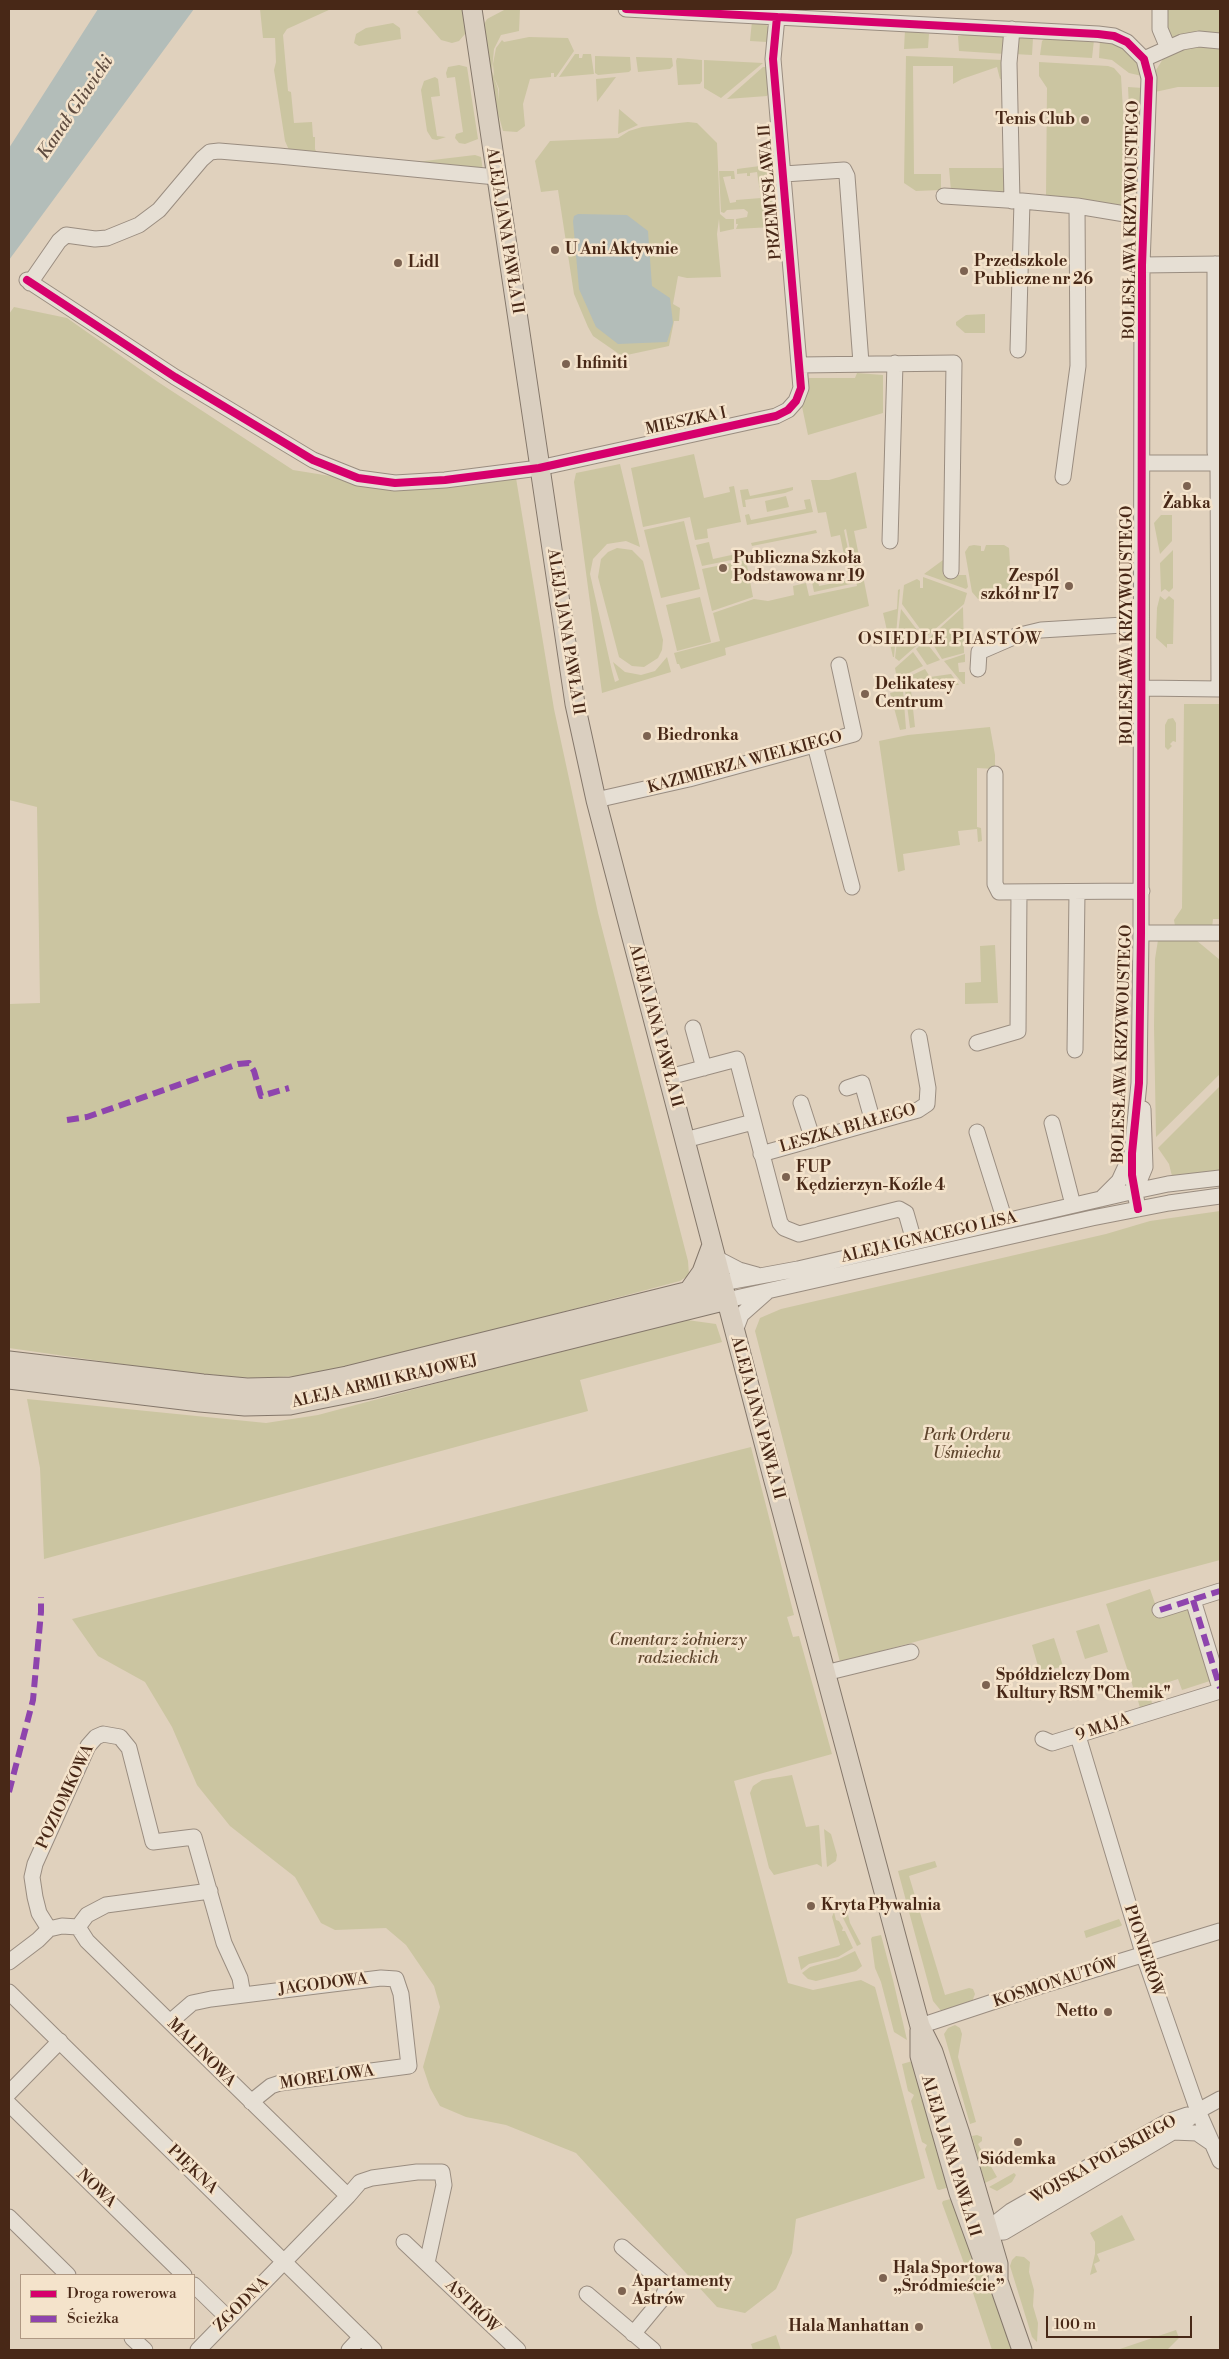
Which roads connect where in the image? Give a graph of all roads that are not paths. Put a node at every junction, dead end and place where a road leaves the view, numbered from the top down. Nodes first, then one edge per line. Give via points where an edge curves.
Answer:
1 (474, 9) edge
2 (626, 9) edge
3 (1160, 9) edge
4 (777, 16) junction
5 (1012, 29) junction
6 (1220, 40) edge
7 (1168, 48) junction
8 (1144, 59) junction
9 (784, 174) junction
10 (496, 177) junction
11 (944, 196) dead end
12 (1017, 201) junction
13 (1077, 206) junction
14 (1143, 217) junction
15 (1218, 264) edge
16 (1142, 265) junction
17 (1018, 350) dead end
18 (861, 363) junction
19 (895, 363) junction
20 (800, 364) junction
21 (1143, 463) junction
22 (1219, 463) edge
23 (539, 468) junction
24 (1063, 477) dead end
25 (890, 541) dead end
26 (951, 571) dead end
27 (1140, 624) junction
28 (839, 665) dead end
29 (978, 669) dead end
30 (1141, 688) junction
31 (1219, 689) edge
32 (815, 745) junction
33 (995, 774) dead end
34 (596, 800) junction
35 (852, 888) dead end
36 (1142, 891) junction
37 (1019, 892) junction
38 (1077, 892) junction
39 (1141, 933) junction
40 (1220, 933) edge
41 (693, 1028) dead end
42 (919, 1037) dead end
43 (977, 1043) dead end
44 (1075, 1050) dead end
45 (704, 1068) junction
46 (668, 1077) junction
47 (1139, 1083) junction
48 (847, 1088) dead end
49 (801, 1103) dead end
50 (753, 1122) junction
51 (873, 1122) junction
52 (1052, 1123) dead end
53 (977, 1132) dead end
54 (686, 1140) junction
55 (813, 1140) junction
56 (1132, 1153) junction
57 (761, 1154) junction
58 (1145, 1167) junction
59 (1220, 1178) edge
60 (1168, 1184) junction
61 (1135, 1191) junction
62 (1220, 1196) edge
63 (1101, 1199) junction
64 (1073, 1206) junction
65 (1138, 1209) junction
66 (1004, 1221) junction
67 (914, 1241) junction
68 (714, 1251) junction
69 (761, 1276) junction
70 (724, 1291) junction
71 (768, 1291) junction
72 (694, 1298) junction
73 (734, 1331) junction
74 (9, 1361) edge
75 (9, 1379) edge
76 (1220, 1591) edge
77 (1193, 1600) junction
78 (1160, 1610) dead end
79 (911, 1652) dead end
80 (825, 1673) junction
81 (1220, 1689) edge
82 (1078, 1736) junction
83 (1043, 1738) dead end
84 (210, 1891) junction
85 (78, 1927) junction
86 (49, 1928) junction
87 (1220, 1931) edge
88 (1144, 1956) junction
89 (9, 1962) edge
90 (9, 1992) edge
91 (243, 1995) junction
92 (170, 2022) junction
93 (920, 2026) junction
94 (60, 2040) junction
95 (409, 2066) joint
96 (9, 2093) edge
97 (1220, 2099) edge
98 (251, 2102) junction
99 (9, 2104) edge
100 (1198, 2111) junction
101 (1173, 2132) junction
102 (1214, 2145) junction
103 (1220, 2161) edge
104 (348, 2196) junction
105 (1010, 2212) junction
106 (975, 2214) junction
107 (9, 2217) edge
108 (983, 2241) junction
109 (404, 2242) dead end
110 (622, 2248) dead end
111 (286, 2261) junction
112 (427, 2263) junction
113 (67, 2274) edge
114 (183, 2274) edge
115 (195, 2286) edge
116 (587, 2294) dead end
117 (228, 2318) junction
118 (633, 2334) junction
119 (361, 2337) junction
120 (133, 2339) edge
121 (145, 2350) edge
122 (198, 2350) edge
123 (349, 2350) edge
124 (374, 2350) edge
125 (518, 2350) edge
126 (652, 2350) edge
127 (1022, 2350) edge

1 - 10 main road, ALEJA JANA PAWŁA II
2 - 4 street
3 - 7 street via 1160,29
4 - 5 street
4 - 9 street, PRZEMYSŁAWA II via 773,59
5 - 8 street via 1114,36 1132,46
5 - 12 street via 1009,63
6 - 7 street via 1190,41
7 - 8 street
8 - 14 street, BOLESŁAWA KRZYWOUSTEGO via 1149,78
9 - 18 street via 844,170 847,176
9 - 20 street, PRZEMYSŁAWA II
10 - 23 main road, ALEJA JANA PAWŁA II
10 - 23 street, MIESZKA I via 210,152 159,210 139,225 107,238 66,235 28,282 175,376 313,460 337,471 358,478 395,483
11 - 12 street
12 - 13 street
12 - 17 street
13 - 14 street
13 - 24 street via 1078,366
14 - 16 street, BOLESŁAWA KRZYWOUSTEGO
15 - 16 street
15 - 22 street via 1215,452
16 - 21 street, BOLESŁAWA KRZYWOUSTEGO
18 - 19 street
18 - 20 street
19 - 25 street
19 - 26 street via 954,363
20 - 23 street, MIESZKA I via 801,388 796,401 776,416
21 - 22 street
21 - 27 street, BOLESŁAWA KRZYWOUSTEGO
22 - 31 street
23 - 34 main road, ALEJA JANA PAWŁA II via 575,704
27 - 29 street via 1041,630 1016,636 978,652
27 - 30 street, BOLESŁAWA KRZYWOUSTEGO
28 - 32 street, KAZIMIERZA WIELKIEGO via 854,734
30 - 31 street
30 - 36 street, BOLESŁAWA KRZYWOUSTEGO
32 - 34 street, KAZIMIERZA WIELKIEGO
32 - 35 street
33 - 37 street via 995,884 999,892
34 - 46 main road, ALEJA JANA PAWŁA II
36 - 38 street
36 - 39 street, BOLESŁAWA KRZYWOUSTEGO
37 - 38 street
37 - 43 street via 1018,1032
38 - 44 street
39 - 40 street
39 - 47 street, BOLESŁAWA KRZYWOUSTEGO
41 - 45 street
42 - 51 street, LESZKA BIAŁEGO via 928,1088 927,1104 918,1110
45 - 46 street
45 - 50 street via 737,1059
46 - 54 main road, ALEJA JANA PAWŁA II
47 - 56 street, BOLESŁAWA KRZYWOUSTEGO
47 - 58 street, BOLESŁAWA KRZYWOUSTEGO
48 - 51 street via 862,1083
49 - 55 street
50 - 54 street
50 - 57 street
51 - 55 street, LESZKA BIAŁEGO
52 - 64 street
53 - 66 street
54 - 68 main road, ALEJA JANA PAWŁA II
55 - 57 street, LESZKA BIAŁEGO
56 - 61 street, BOLESŁAWA KRZYWOUSTEGO
56 - 63 street, BOLESŁAWA KRZYWOUSTEGO via 1119,1180
57 - 67 street via 780,1223 792,1233 899,1209 906,1213
58 - 60 street, BOLESŁAWA KRZYWOUSTEGO
58 - 61 street, BOLESŁAWA KRZYWOUSTEGO
59 - 60 street, ALEJA IGNACEGO LISA
60 - 61 street, ALEJA IGNACEGO LISA
61 - 63 street, ALEJA IGNACEGO LISA
61 - 65 street
62 - 65 street, ALEJA IGNACEGO LISA
63 - 64 street, ALEJA IGNACEGO LISA
64 - 66 street, ALEJA IGNACEGO LISA
65 - 71 street, ALEJA IGNACEGO LISA
66 - 67 street, ALEJA IGNACEGO LISA
67 - 69 street, ALEJA IGNACEGO LISA
68 - 69 street via 739,1270
68 - 70 main road, ALEJA JANA PAWŁA II
68 - 72 main road via 702,1272
69 - 70 street, ALEJA IGNACEGO LISA
70 - 71 street, ALEJA IGNACEGO LISA
70 - 72 main road, ALEJA ARMII KRAJOWEJ
70 - 73 main road, ALEJA JANA PAWŁA II
71 - 73 street via 741,1315
72 - 73 main road
72 - 74 main road, ALEJA ARMII KRAJOWEJ via 291,1387 203,1384
72 - 75 main road, ALEJA ARMII KRAJOWEJ via 370,1389 290,1405 200,1402
73 - 80 main road, ALEJA JANA PAWŁA II
76 - 77 street
77 - 78 street
77 - 81 street
79 - 80 street
80 - 93 main road, ALEJA JANA PAWŁA II
81 - 82 street, 9 MAJA
82 - 83 street, 9 MAJA via 1052,1743
82 - 88 street, PIONIERÓW
84 - 85 street via 106,1905 87,1915
84 - 86 street, POZIOMKOWA via 194,1837 153,1842 129,1748 120,1736 103,1734 88,1746 35,1864 32,1877 34,1897
84 - 91 street, POZIOMKOWA
85 - 86 street
85 - 92 street, MALINOWA via 87,1941
86 - 89 street
87 - 88 street, KOSMONAUTÓW
88 - 93 street, KOSMONAUTÓW
88 - 100 street, PIONIERÓW
90 - 94 street, PIĘKNA
91 - 92 street, JAGODOWA via 192,2003
91 - 95 street, JAGODOWA via 381,1978 396,1979
92 - 98 street, MALINOWA
93 - 106 main road, ALEJA JANA PAWŁA II via 933,2052
94 - 96 street
94 - 111 street, PIĘKNA
95 - 98 street, MORELOWA via 280,2083
97 - 100 street, WOJSKA POLSKIEGO
98 - 104 street, MALINOWA
99 - 114 street, NOWA
100 - 101 street, WOJSKA POLSKIEGO
100 - 102 street, PIONIERÓW
100 - 105 street, WOJSKA POLSKIEGO via 1167,2122
101 - 102 street, WOJSKA POLSKIEGO via 1197,2133
101 - 108 street, WOJSKA POLSKIEGO via 1004,2232
102 - 103 street, PIONIERÓW
104 - 111 street
104 - 112 street via 360,2182 372,2178 442,2172 444,2185
105 - 106 street
105 - 108 street, WOJSKA POLSKIEGO
106 - 108 main road, ALEJA JANA PAWŁA II
107 - 113 street
108 - 127 main road, ALEJA JANA PAWŁA II via 998,2264 998,2281
109 - 112 street, ASTRÓW
110 - 118 street via 665,2284 666,2289 662,2299
111 - 117 street, ZGODNA
111 - 119 street, PIĘKNA
112 - 125 street, ASTRÓW
115 - 117 street
116 - 118 street
117 - 122 street, ZGODNA
118 - 126 street
119 - 123 street
119 - 124 street, PIĘKNA
120 - 121 street

